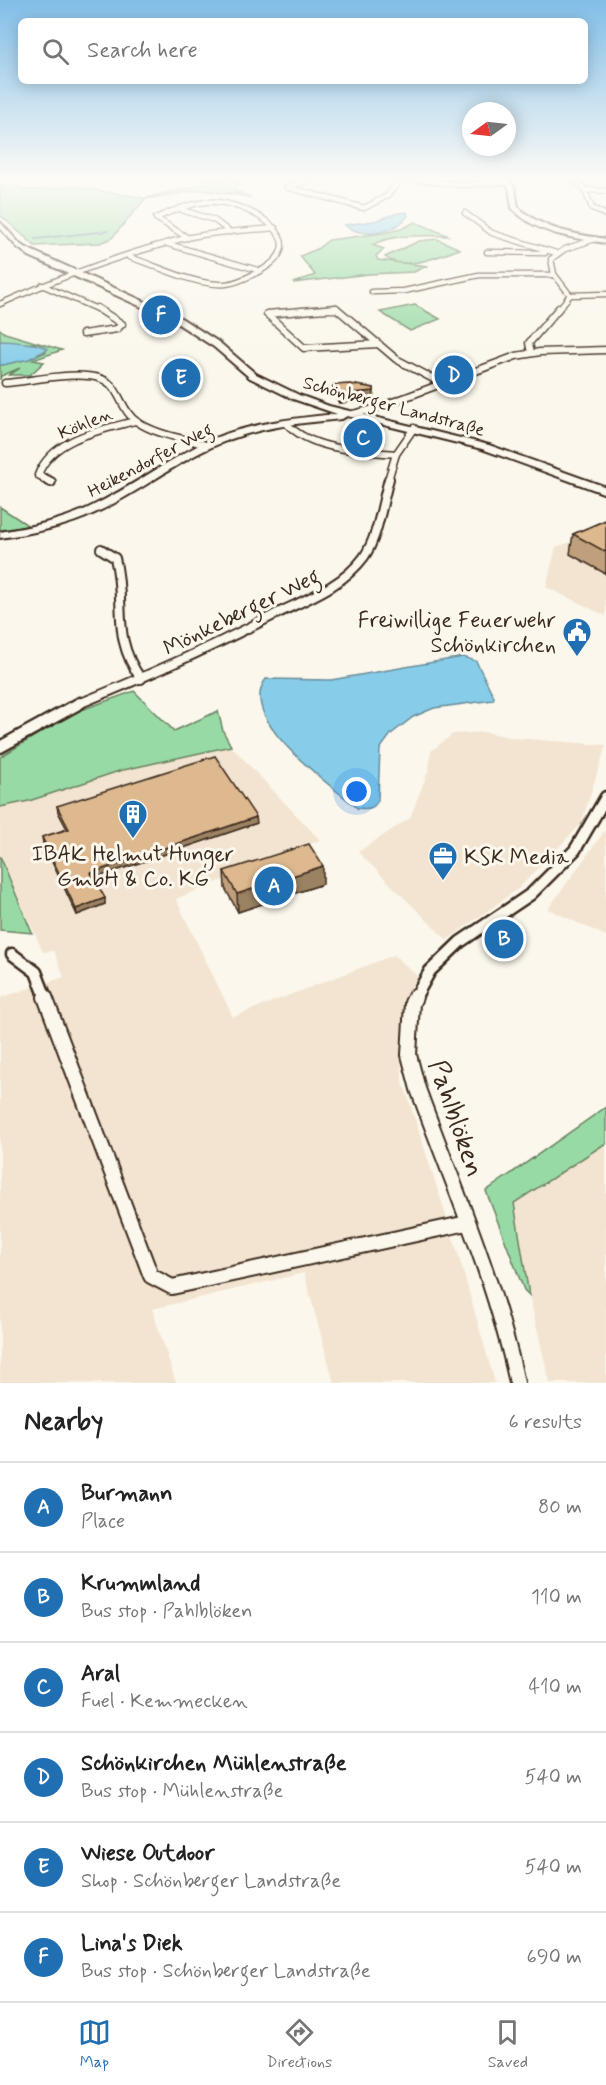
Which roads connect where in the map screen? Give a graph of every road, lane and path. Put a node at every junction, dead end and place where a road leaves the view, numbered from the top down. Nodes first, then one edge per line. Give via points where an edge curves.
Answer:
1 (18, 243) edge
2 (171, 243) edge
3 (284, 243) edge
4 (523, 243) edge
5 (585, 243) edge
6 (166, 244) junction
7 (487, 252) dead end
8 (556, 253) junction
9 (129, 257) junction
10 (261, 271) junction
11 (75, 274) junction
12 (553, 275) junction
13 (42, 285) junction
14 (372, 292) dead end
15 (606, 294) edge
16 (570, 295) junction
17 (0, 303) edge
18 (83, 334) dead end
19 (379, 344) junction
20 (606, 350) edge
21 (531, 352) junction
22 (5, 383) dead end
23 (441, 384) junction
24 (353, 414) junction
25 (135, 421) junction
26 (286, 423) junction
27 (414, 428) junction
28 (206, 445) junction
29 (396, 454) junction
30 (51, 482) dead end
31 (606, 491) edge
32 (0, 535) edge
33 (100, 549) dead end
34 (141, 679) junction
35 (0, 747) edge
36 (606, 799) edge
37 (12, 954) dead end
38 (466, 1223) junction
39 (517, 1383) edge

1 - 11 main road, Schönberger Landstraße via 25,250
2 - 6 street
3 - 10 street via 276,260
4 - 8 street
5 - 8 street
6 - 9 street
6 - 10 street
7 - 8 street
8 - 12 street via 549,266
9 - 10 street via 219,284 230,284
9 - 11 street
11 - 13 street
11 - 24 main road, Schönberger Landstraße via 188,325 253,376 274,387
12 - 14 street via 479,275 404,291
12 - 16 street
13 - 17 street
13 - 18 street via 92,305 123,324 108,331
15 - 16 street
16 - 21 street via 529,343
19 - 19 street via 336,308 267,314 304,348
19 - 23 street
20 - 21 street
21 - 23 street
22 - 25 street via 79,376 102,379 109,382
23 - 24 street
24 - 26 main road, Heikendorfer Weg
24 - 27 main road, Schönberger Landstraße
25 - 28 street
25 - 30 street, Köhlen via 80,438 54,452 39,467 38,475
26 - 28 main road, Heikendorfer Weg
26 - 29 street via 295,432 327,444
27 - 29 street, Mönkeberger Weg
27 - 31 main road, Schönberger Landstraße via 484,447
28 - 32 main road, Heikendorfer Weg via 93,510 38,528
29 - 34 street, Mönkeberger Weg via 371,542 350,574 332,587
33 - 34 street via 115,558 120,573 119,636
34 - 35 street, Mönkeberger Weg via 70,707
36 - 38 street, Pahlblöken via 575,850 531,894 449,951 430,971 412,1003 409,1055
37 - 38 street via 36,972 151,1276 172,1287
38 - 39 street, Pahlblöken via 510,1349

